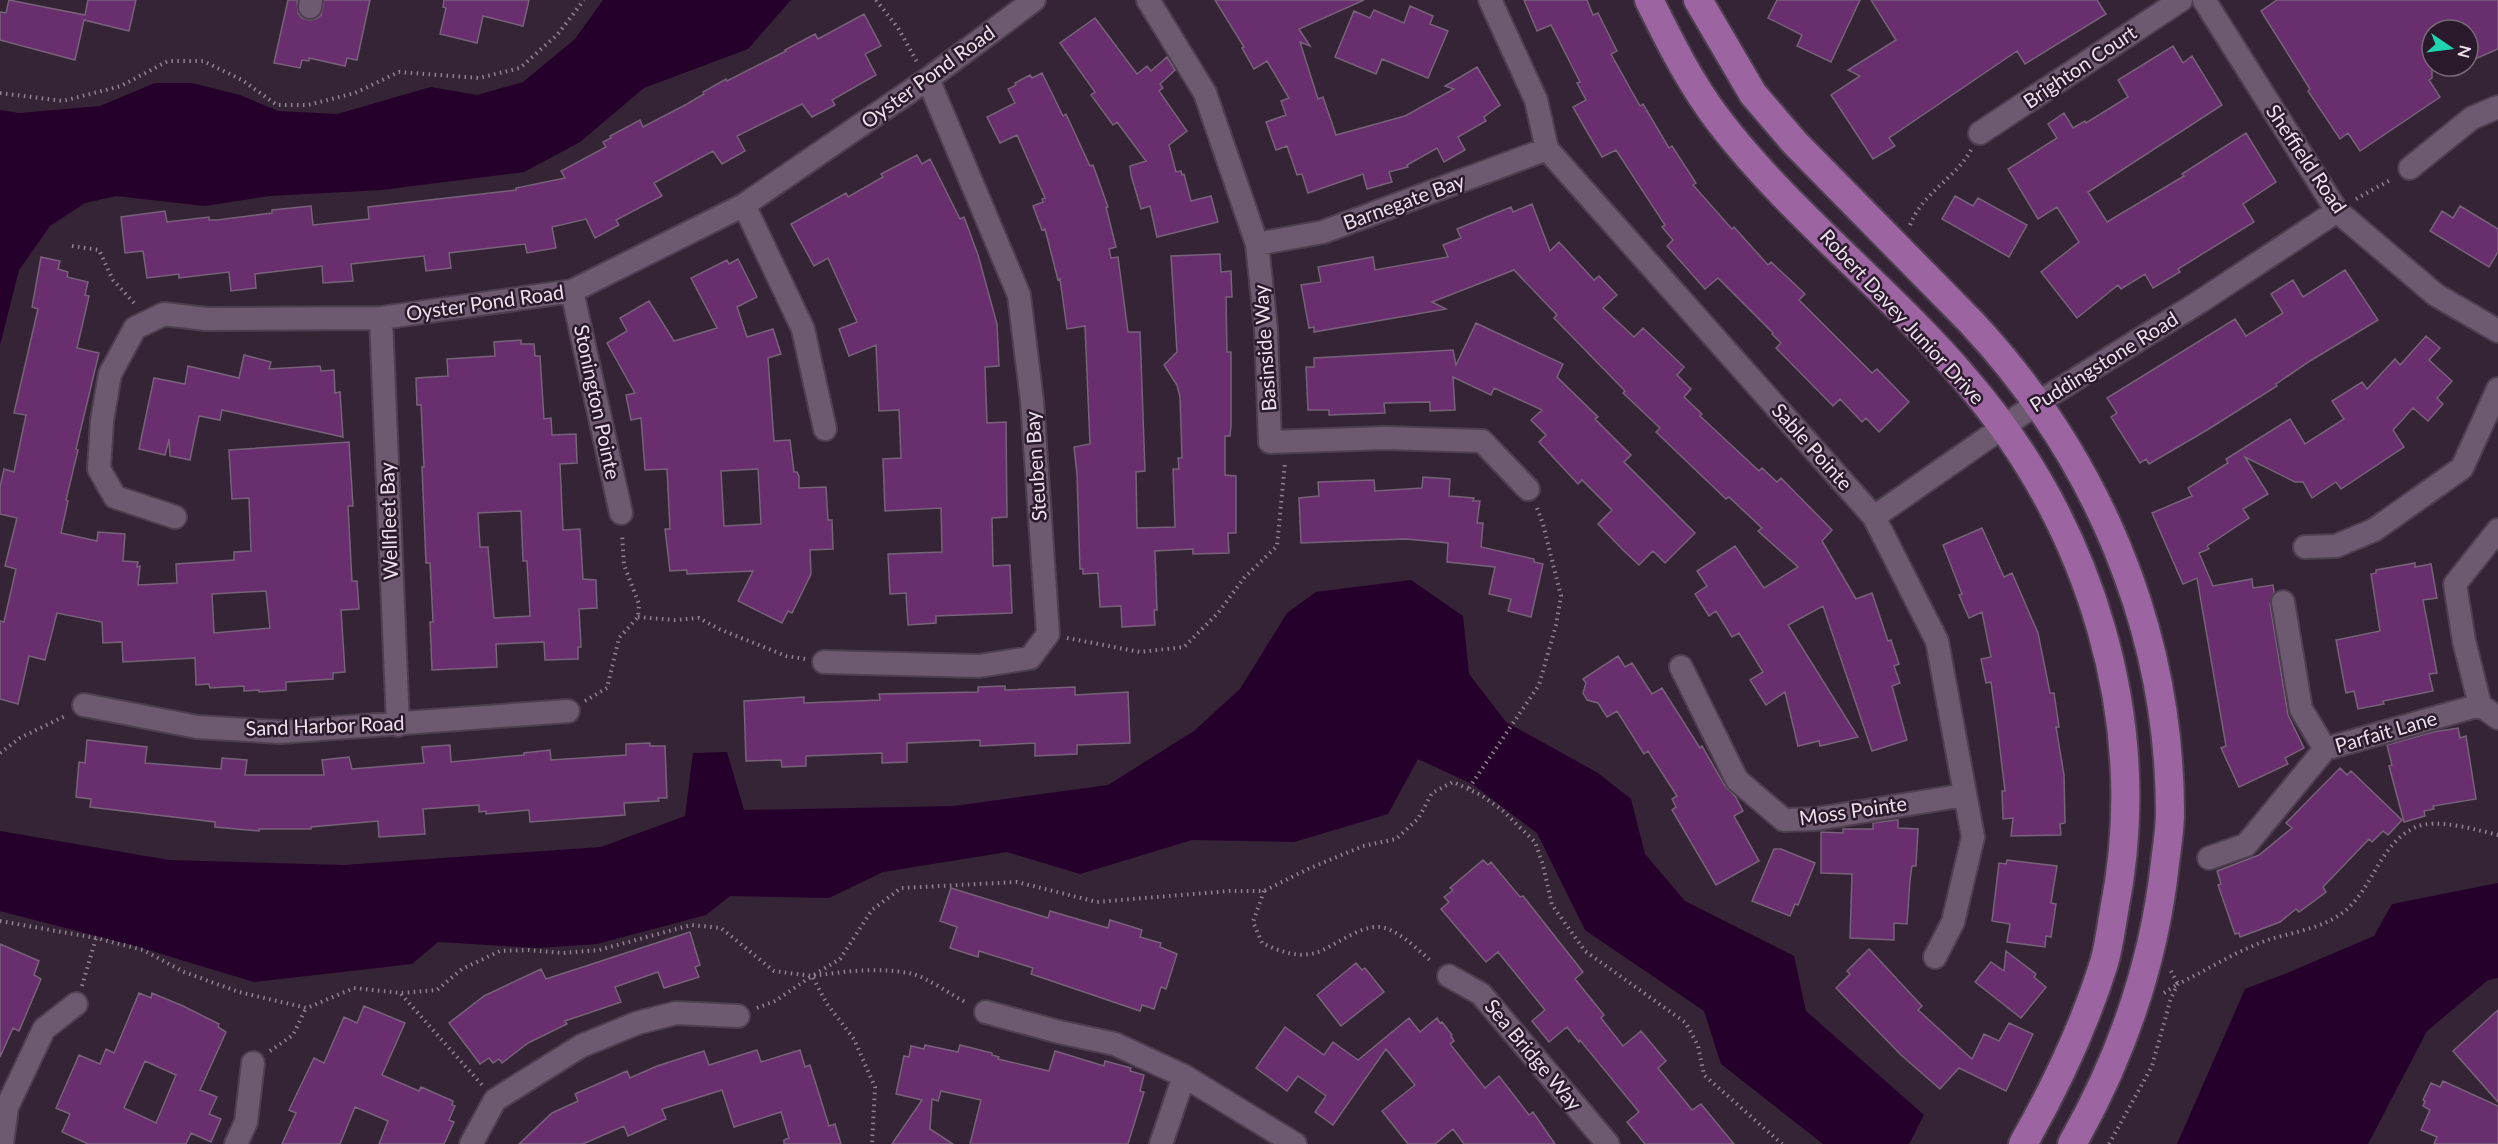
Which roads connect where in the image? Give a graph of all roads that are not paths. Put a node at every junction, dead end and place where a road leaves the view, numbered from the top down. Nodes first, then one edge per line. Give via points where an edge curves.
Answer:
1 (1034, 0) edge
2 (1148, 0) edge
3 (1490, 0) edge
4 (1649, 0) edge
5 (1698, 0) edge
6 (2181, 0) edge
7 (2204, 0) edge
8 (928, 79) junction
9 (2498, 107) edge
10 (1980, 133) road end
11 (1547, 149) junction
12 (2410, 168) road end
13 (744, 205) junction
14 (2337, 211) junction
15 (1257, 244) junction
16 (572, 291) junction
17 (381, 318) junction
18 (2498, 331) edge
19 (2498, 389) edge
20 (2039, 402) junction
21 (2004, 427) junction
22 (825, 429) dead end
23 (1528, 489) road end
24 (621, 513) road end
25 (175, 517) dead end
26 (1874, 517) junction
27 (2498, 530) edge
28 (2305, 547) dead end
29 (2283, 602) dead end
30 (824, 662) road end
31 (1681, 667) dead end
32 (84, 705) road end
33 (2480, 705) junction
34 (568, 711) road end
35 (2498, 718) edge
36 (398, 725) junction
37 (2325, 749) junction
38 (1965, 795) junction
39 (2209, 858) dead end
40 (1935, 957) dead end
41 (1449, 976) road end
42 (76, 1004) road end
43 (986, 1012) road end
44 (738, 1016) road end
45 (253, 1064) road end
46 (1184, 1076) junction
47 (2, 1144) edge
48 (236, 1144) edge
49 (471, 1144) edge
50 (1161, 1144) edge
51 (1295, 1144) edge
52 (1608, 1144) edge
53 (2023, 1144) edge
54 (2072, 1144) edge

1 - 8 street, Oyster Pond Road
2 - 15 street, Basinside Way via 1205,93
3 - 11 street, Sable Pointe via 1536,100
4 - 21 main road, Robert Davey Junior Drive via 1679,61 1718,120 1763,173 1967,380
5 - 20 main road via 1753,94 1795,143 1999,352
6 - 10 street, Brighton Court
7 - 14 street, Sheffield Road
8 - 13 street, Oyster Pond Road
8 - 30 street, Steuben Bay via 1019,295 1032,401 1048,634 1030,658 979,666
9 - 12 street via 2472,118
11 - 15 street, Barnegate Bay via 1323,232
11 - 26 street, Sable Pointe
13 - 16 street, Oyster Pond Road
13 - 22 street via 803,329
14 - 18 street, Sheffield Road via 2436,295
14 - 20 street, Puddingstone Road
15 - 23 street, Basinside Way via 1266,329 1270,442 1385,438 1482,441
16 - 17 street, Oyster Pond Road
16 - 24 street, Stonington Pointe
17 - 25 street, Oyster Pond Road via 207,319 164,314 135,328 110,374 99,469 115,497
17 - 36 street, Wellfleet Bay
19 - 28 street via 2462,468 2374,530 2336,546
20 - 21 street, Puddingstone Road
20 - 54 main road via 2098,505 2135,590 2154,663 2166,736 2170,815 2162,895 2146,970 2120,1048
21 - 26 street, Puddingstone Road
21 - 53 main road, Robert Davey Junior Drive via 2067,533 2094,603 2124,740 2127,814 2119,888 2105,960 2080,1031
26 - 38 street, Sable Pointe via 1936,641
27 - 33 street via 2456,584 2464,641
29 - 37 street via 2301,709
31 - 38 street, Moss Pointe via 1737,780 1784,820 1816,819
32 - 36 street, Sand Harbor Road via 221,729 280,732
33 - 35 street
33 - 37 street, Parfait Lane
34 - 36 street, Sand Harbor Road
37 - 39 street, Parfait Lane via 2246,845
38 - 40 street, Sable Pointe via 1973,837 1953,922
41 - 52 street, Sea Bridge Way via 1481,994
42 - 47 street via 44,1029 8,1107
43 - 46 street via 1115,1044
44 - 49 street via 676,1013 637,1023 581,1046 495,1100
45 - 48 street via 246,1122
46 - 50 street
46 - 51 street

